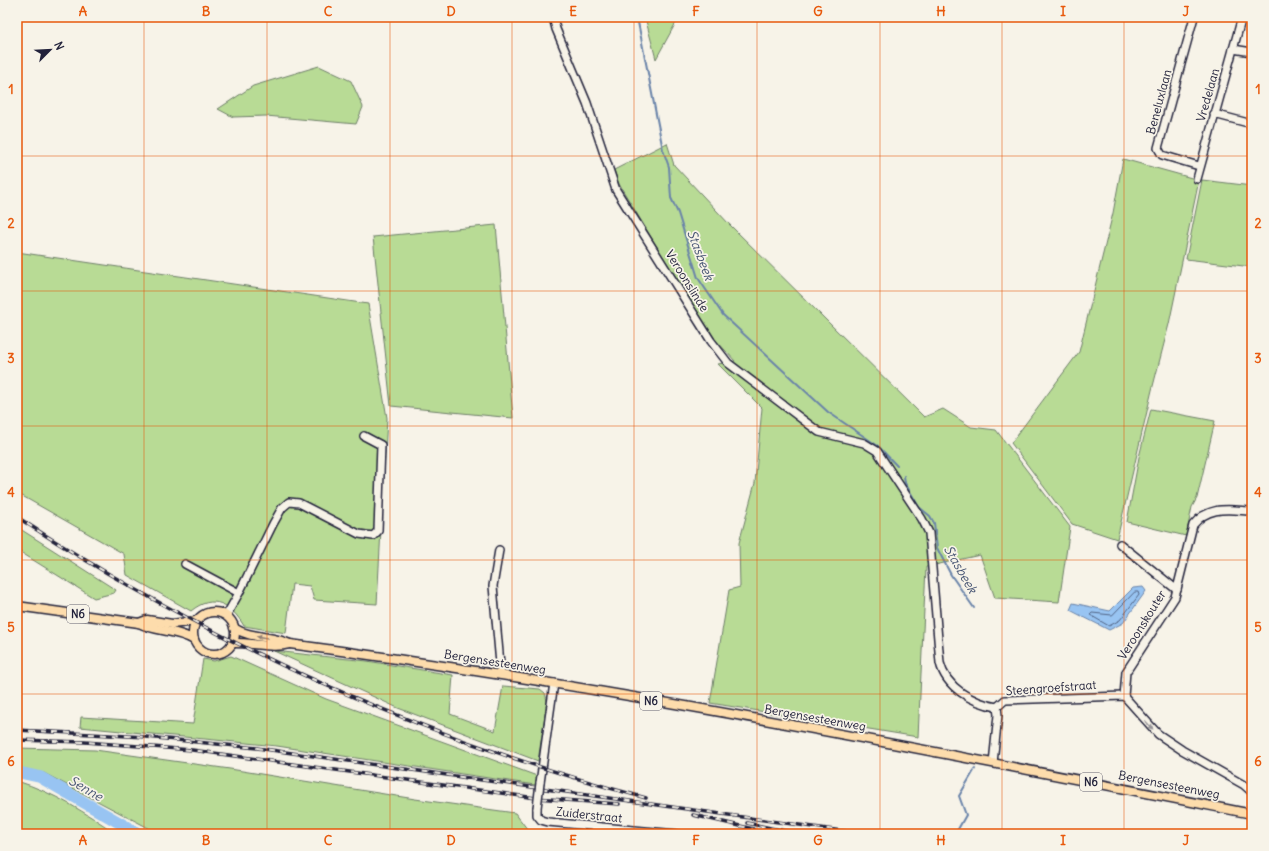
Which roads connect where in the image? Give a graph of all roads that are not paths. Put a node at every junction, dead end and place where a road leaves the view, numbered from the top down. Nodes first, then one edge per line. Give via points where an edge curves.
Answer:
1 (553, 17) edge
2 (1194, 17) edge
3 (1242, 17) edge
4 (1233, 49) junction
5 (1252, 52) edge
6 (1214, 114) junction
7 (1252, 124) edge
8 (1199, 166) junction
9 (1196, 179) dead end
10 (364, 436) dead end
11 (895, 477) joint
12 (1252, 511) edge
13 (1120, 544) dead end
14 (499, 550) dead end
15 (185, 564) dead end
16 (1177, 590) junction
17 (239, 593) junction
18 (17, 606) edge
19 (226, 616) junction
20 (196, 622) junction
21 (139, 623) junction
22 (234, 628) junction
23 (194, 640) junction
24 (232, 643) junction
25 (290, 644) junction
26 (501, 675) junction
27 (554, 683) junction
28 (1124, 696) junction
29 (997, 707) junction
30 (993, 763) junction
31 (1252, 792) edge
32 (1252, 814) edge
33 (678, 834) edge

1 - 11 street, Veroonslinde via 587,103 616,190 711,341 728,363 819,432 864,443 877,451
2 - 8 street, Beneluxlaan via 1158,148 1162,155
3 - 4 street, Vredelaan
4 - 5 street
4 - 6 street, Vredelaan
6 - 7 street
6 - 8 street, Vredelaan
8 - 9 street, Vredelaan
10 - 17 street via 381,445 378,531 373,536 359,534 299,503 289,502 282,508 273,524
11 - 29 street, Steengroefstraat via 929,533 943,673 955,688 982,705
12 - 16 street, Veroonskouter via 1215,510 1201,516 1193,525
13 - 16 street, Veroonskouter
14 - 26 street via 493,586
15 - 17 street
16 - 28 street, Veroonskouter via 1126,672
17 - 19 street
18 - 21 main road, N6
19 - 20 main road via 210,612
19 - 22 main road
20 - 21 main road, N6 via 172,624 147,620
20 - 23 main road
21 - 23 main road, N6 via 180,633
22 - 24 main road via 235,636
25 -> 22 main road, N6 via 283,640 248,635
23 - 24 main road via 201,650 212,654 224,652
24 - 25 main road, N6 via 281,646
25 - 26 main road, Bergensesteenweg / N6
26 - 27 main road, Bergensesteenweg / N6
27 - 30 main road, Bergensesteenweg / N6
27 - 33 street, Zuiderstraat, bridge via 537,808 537,815 541,820
28 - 29 street, Steengroefstraat via 1005,700
28 -> 31 street via 1158,734
29 - 30 street
30 - 32 main road, Bergensesteenweg / N6

